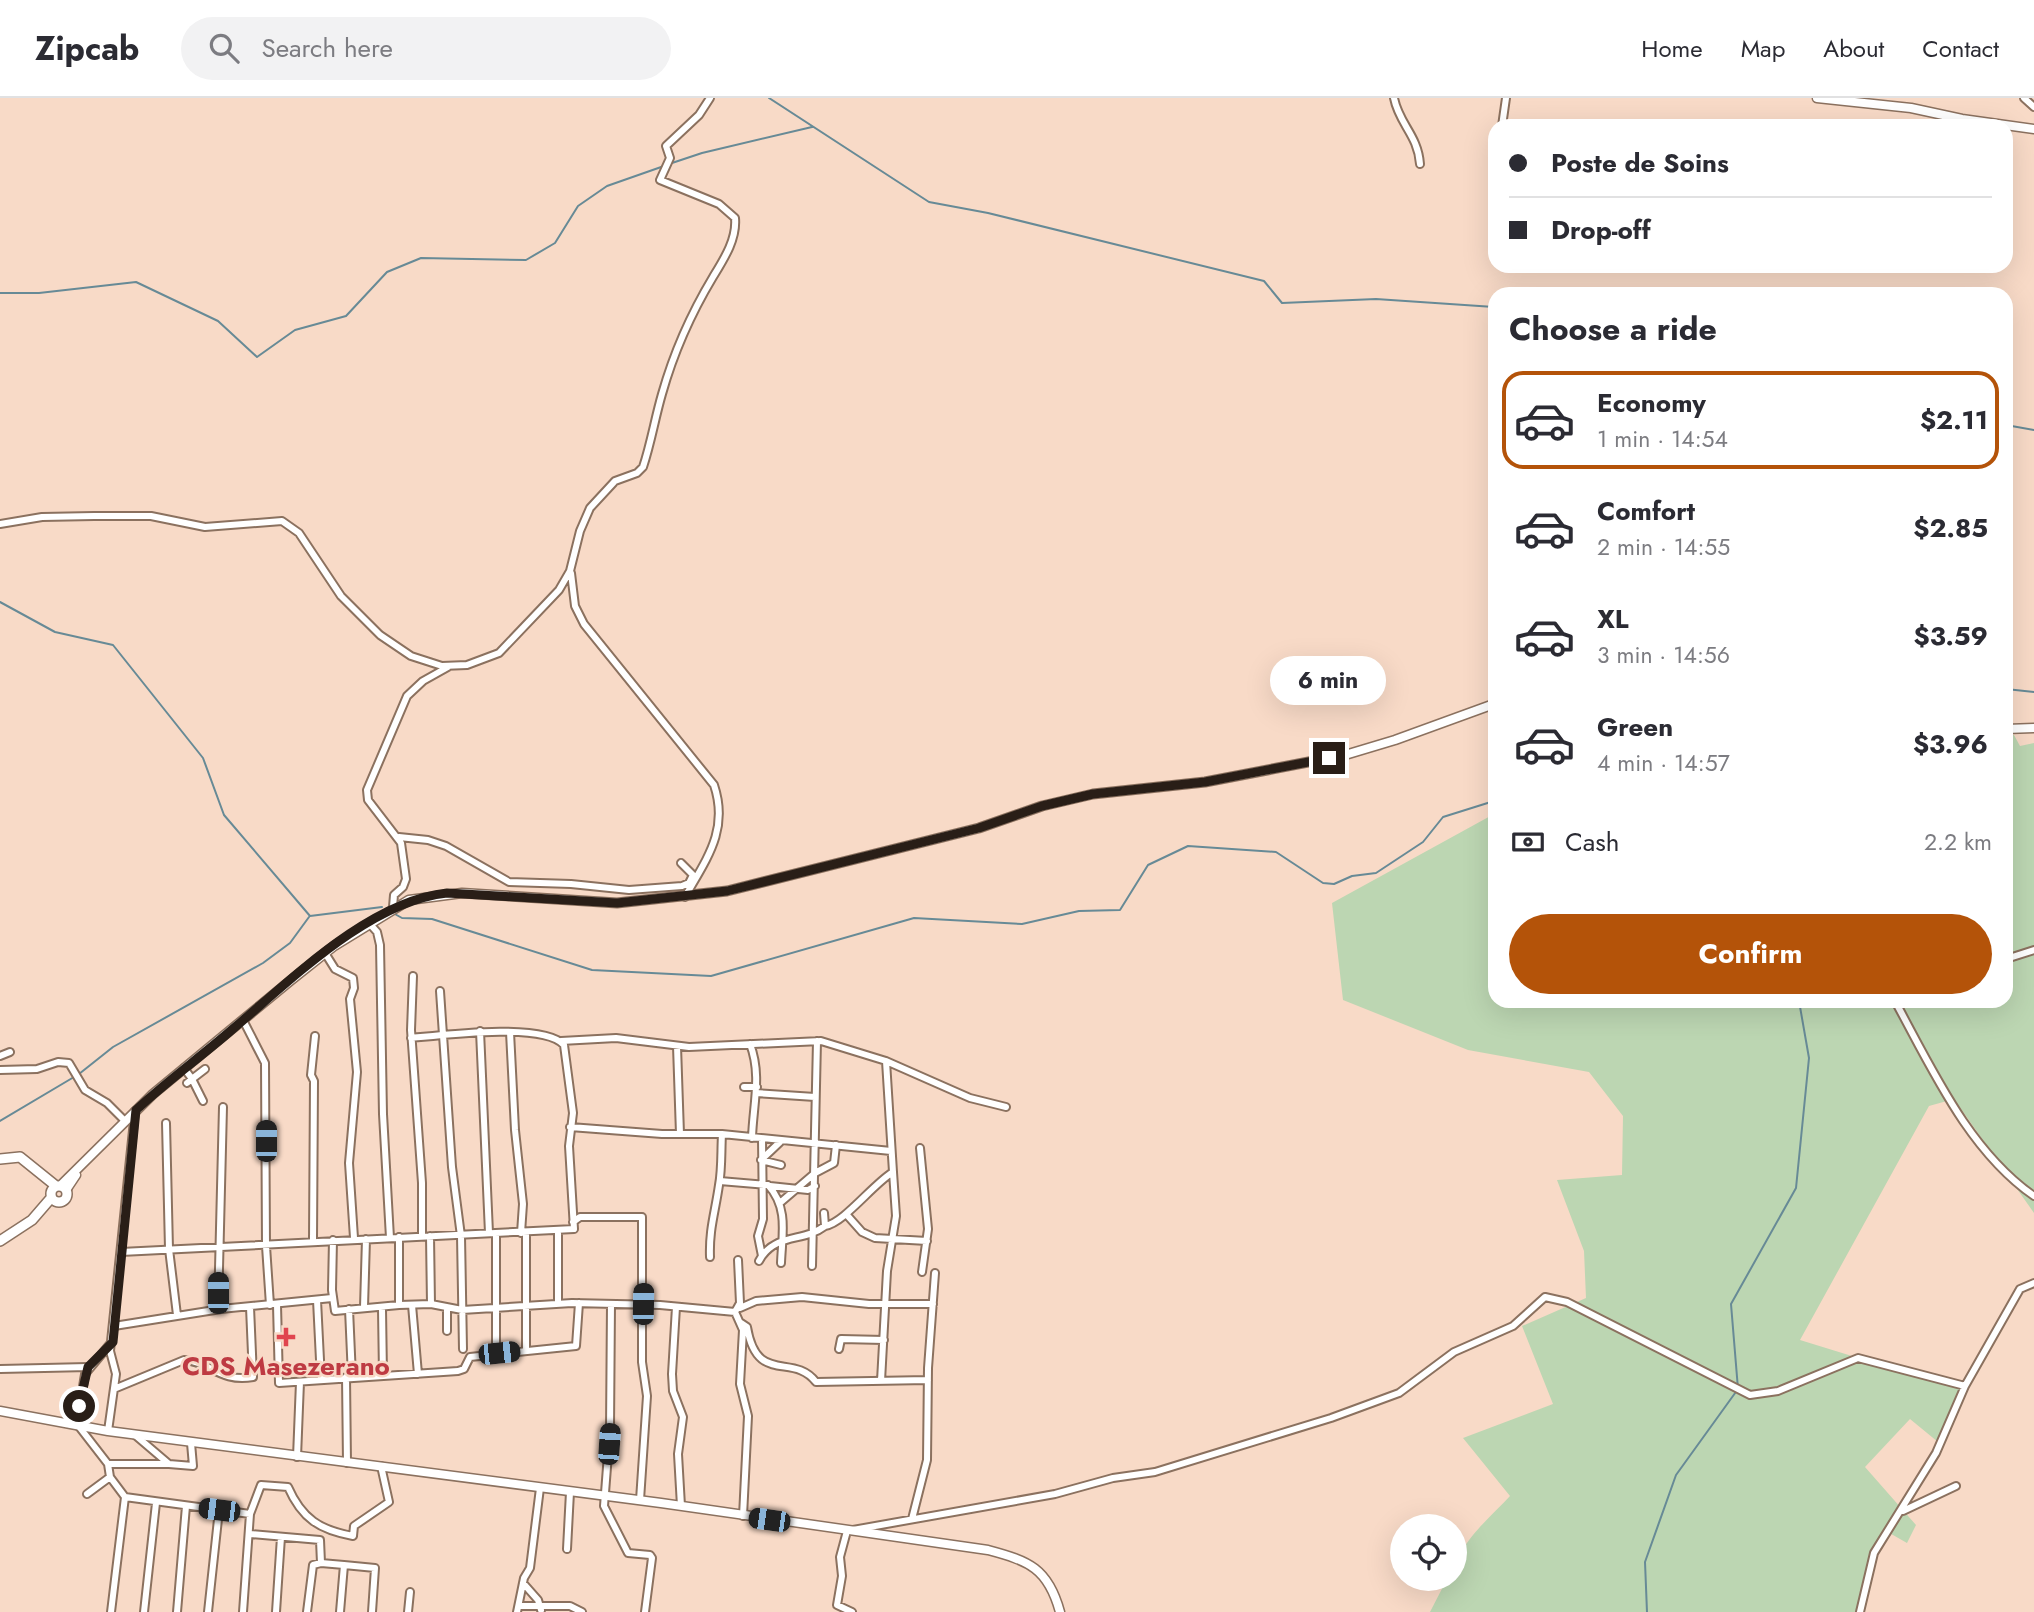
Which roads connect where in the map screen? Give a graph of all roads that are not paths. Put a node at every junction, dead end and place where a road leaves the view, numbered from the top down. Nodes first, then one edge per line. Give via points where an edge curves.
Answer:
1 (710, 98) edge
2 (1394, 98) edge
3 (1506, 98) edge
4 (1816, 98) edge
5 (2026, 99) edge
6 (2034, 107) edge
7 (1503, 119) edge
8 (1975, 119) edge
9 (2013, 125) edge
10 (2034, 129) edge
11 (1420, 164) dead end
12 (0, 524) edge
13 (570, 571) junction
14 (448, 667) junction
15 (1488, 706) edge
16 (2034, 728) edge
17 (2013, 729) edge
18 (399, 837) junction
19 (681, 863) dead end
20 (685, 897) junction
21 (393, 908) junction
22 (369, 923) junction
23 (2034, 950) edge
24 (325, 953) junction
25 (2013, 957) edge
26 (413, 976) dead end
27 (440, 991) dead end
28 (1899, 1008) edge
29 (243, 1020) junction
30 (480, 1031) junction
31 (510, 1032) junction
32 (443, 1035) junction
33 (315, 1036) dead end
34 (411, 1038) junction
35 (561, 1041) junction
36 (817, 1041) junction
37 (750, 1044) junction
38 (677, 1046) junction
39 (10, 1052) dead end
40 (0, 1056) edge
41 (886, 1061) junction
42 (184, 1068) junction
43 (205, 1069) dead end
44 (0, 1070) edge
45 (190, 1081) junction
46 (744, 1087) dead end
47 (757, 1090) junction
48 (815, 1097) junction
49 (203, 1101) dead end
50 (223, 1107) dead end
51 (1006, 1107) dead end
52 (136, 1110) junction
53 (125, 1121) junction
54 (166, 1123) dead end
55 (570, 1127) junction
56 (680, 1135) junction
57 (722, 1135) junction
58 (752, 1138) junction
59 (762, 1139) junction
60 (779, 1142) junction
61 (816, 1144) junction
62 (836, 1145) junction
63 (920, 1148) dead end
64 (891, 1151) junction
65 (0, 1159) edge
66 (761, 1160) junction
67 (781, 1165) dead end
68 (893, 1172) junction
69 (816, 1173) junction
70 (720, 1181) junction
71 (765, 1185) junction
72 (815, 1186) junction
73 (795, 1189) junction
74 (57, 1192) junction
75 (2034, 1196) edge
76 (781, 1202) junction
77 (824, 1213) dead end
78 (846, 1214) junction
79 (573, 1222) junction
80 (825, 1226) junction
81 (558, 1230) junction
82 (524, 1232) junction
83 (492, 1233) junction
84 (814, 1234) junction
85 (422, 1236) junction
86 (430, 1236) junction
87 (461, 1236) junction
88 (399, 1237) junction
89 (354, 1238) junction
90 (390, 1238) junction
91 (782, 1238) junction
92 (366, 1239) junction
93 (313, 1240) junction
94 (333, 1240) junction
95 (893, 1240) junction
96 (0, 1241) edge
97 (927, 1241) junction
98 (266, 1245) junction
99 (169, 1249) junction
100 (218, 1249) junction
101 (121, 1252) junction
102 (710, 1257) dead end
103 (738, 1260) dead end
104 (781, 1264) dead end
105 (812, 1266) dead end
106 (922, 1272) dead end
107 (935, 1272) dead end
108 (2034, 1283) edge
109 (332, 1298) junction
110 (317, 1300) junction
111 (558, 1303) junction
112 (579, 1303) junction
113 (432, 1304) junction
114 (611, 1304) junction
115 (643, 1304) junction
116 (887, 1304) junction
117 (933, 1304) junction
118 (274, 1305) junction
119 (398, 1305) junction
120 (412, 1305) junction
121 (526, 1306) junction
122 (250, 1307) junction
123 (364, 1307) junction
124 (676, 1307) junction
125 (447, 1308) junction
126 (494, 1308) junction
127 (218, 1309) junction
128 (349, 1309) junction
129 (382, 1309) junction
130 (462, 1310) junction
131 (737, 1310) junction
132 (177, 1315) junction
133 (741, 1323) junction
134 (114, 1326) junction
135 (447, 1331) dead end
136 (884, 1340) junction
137 (113, 1342) junction
138 (463, 1349) dead end
139 (839, 1349) dead end
140 (526, 1350) junction
141 (496, 1353) junction
142 (88, 1367) junction
143 (0, 1369) edge
144 (418, 1374) junction
145 (383, 1375) junction
146 (349, 1377) junction
147 (321, 1380) junction
148 (928, 1380) junction
149 (881, 1381) junction
150 (299, 1382) junction
151 (1965, 1386) junction
152 (114, 1389) junction
153 (0, 1411) edge
154 (76, 1424) junction
155 (108, 1431) junction
156 (133, 1434) junction
157 (191, 1443) junction
158 (297, 1457) junction
159 (347, 1463) junction
160 (108, 1464) junction
161 (169, 1464) junction
162 (381, 1466) junction
163 (110, 1477) junction
164 (1956, 1486) dead end
165 (540, 1488) junction
166 (570, 1492) junction
167 (87, 1494) dead end
168 (604, 1496) junction
169 (125, 1497) junction
170 (640, 1500) junction
171 (156, 1503) junction
172 (186, 1506) junction
173 (681, 1506) junction
174 (219, 1510) junction
175 (1902, 1512) junction
176 (250, 1514) junction
177 (743, 1516) junction
178 (912, 1519) junction
179 (846, 1531) junction
180 (250, 1534) junction
181 (281, 1537) junction
182 (566, 1549) dead end
183 (321, 1563) junction
184 (344, 1565) junction
185 (523, 1583) junction
186 (410, 1592) dead end
187 (518, 1609) edge
188 (541, 1610) edge
189 (111, 1612) edge
190 (144, 1612) edge
191 (177, 1612) edge
192 (208, 1612) edge
193 (243, 1612) edge
194 (276, 1612) edge
195 (307, 1612) edge
196 (340, 1612) edge
197 (372, 1612) edge
198 (408, 1612) edge
199 (582, 1612) edge
200 (645, 1612) edge
201 (852, 1612) edge
202 (1060, 1612) edge
203 (1860, 1612) edge

1 - 13 street via 666,146 670,158 660,180 726,208 735,218 736,229 678,351 643,467 615,481 590,508
2 - 11 street via 1416,140
3 - 7 street
4 - 8 main road
5 - 6 street
9 - 10 main road
12 - 14 street via 94,516 151,516 205,527 282,520 299,533 341,596 367,624 411,656
13 - 14 street via 559,590 499,653 478,663
13 - 20 street via 575,606 584,624 714,785 720,811 714,845
14 - 18 street via 407,696 370,779 368,800
15 - 20 main road via 1345,755 1205,782 1093,794 979,828 773,880
16 - 17 main road
18 - 19 street via 446,846 509,882 629,890 682,886 693,875
18 - 21 street via 406,879 394,895
20 - 21 main road via 594,903 447,893 421,896
21 - 22 main road
22 - 24 main road
22 - 90 street via 380,945
23 - 25 street
24 - 29 main road
24 - 89 street via 334,969 353,978 350,999 357,1072 349,1163
26 - 34 street
27 - 32 street
28 - 75 street via 1982,1148
29 - 42 main road
29 - 98 street via 265,1063
30 - 31 street
30 - 32 street
30 - 83 street
31 - 35 street
31 - 82 street
32 - 34 street
32 - 87 street
33 - 93 street via 311,1075
34 - 85 street
35 - 38 street via 616,1038
35 - 55 street via 572,1096
36 - 37 street
36 - 41 street
36 - 48 street
37 - 38 street
37 - 47 street via 756,1057
38 - 56 street
39 - 40 street
41 - 51 street via 970,1098
41 - 64 street
42 - 45 street
42 - 52 main road
43 - 45 street
44 - 53 street via 69,1063 85,1090
45 - 49 street
46 - 47 street
47 - 48 street
47 - 58 street
48 - 61 street
50 - 100 street
52 - 53 main road
52 - 101 street
53 - 74 main road
54 - 99 street
55 - 56 street
55 - 79 street
56 - 57 street
57 - 58 street
57 - 70 street
58 - 59 street
59 - 60 street
59 - 66 street
60 - 61 street
60 - 66 street
61 - 62 street
61 - 69 street
62 - 64 street
62 - 69 street via 834,1163
63 - 97 street
64 - 68 street
65 - 74 highway via 20,1157
66 - 67 street
66 - 71 street
68 - 78 street via 875,1183
68 - 95 street
69 - 72 street
69 - 73 street
70 - 71 street
70 - 102 street via 709,1226
71 - 73 street
71 - 76 street
71 - 91 street via 758,1236 761,1259
72 - 73 street
72 - 84 street
73 - 76 street
74 - 96 highway via 41,1211
76 - 91 street via 785,1219
77 - 80 street
78 - 80 street
78 - 95 street via 862,1231
79 - 81 street via 574,1229
79 - 115 street via 580,1217 642,1217
80 - 84 street
81 - 82 street
81 - 111 street
82 - 83 street
82 - 121 street
83 - 87 street
83 - 126 street
84 - 91 street
84 - 105 street
85 - 86 street
85 - 88 street
86 - 87 street
86 - 113 street
87 - 130 street
88 - 90 street
88 - 119 street
89 - 92 street
89 - 94 street
90 - 92 street
91 - 104 street
92 - 123 street
93 - 94 street
93 - 98 street
94 - 109 street
95 - 97 street
95 - 116 street
97 - 106 street
98 - 100 street
98 - 118 street
99 - 100 street
99 - 101 street
99 - 132 street
100 - 127 street
101 - 134 street
103 - 131 street
107 - 117 street
108 - 151 street via 2020,1289
109 - 110 street
109 - 128 street via 335,1311
110 - 118 street
110 - 147 street
111 - 112 street
111 - 121 street
112 - 114 street
112 - 140 street via 576,1346
113 - 120 street
113 - 125 street
114 - 115 street
114 - 168 street via 610,1428
115 - 124 street
115 - 170 street via 642,1362 647,1396
116 - 117 street
116 - 131 street via 802,1297 756,1301
116 - 136 street
117 - 148 street
118 - 122 street
118 - 150 street via 279,1383
119 - 120 street
119 - 129 street
120 - 144 street
121 - 126 street
121 - 140 street
122 - 127 street
122 - 152 street via 253,1377 239,1380 183,1360
123 - 128 street
123 - 129 street
124 - 131 street
124 - 173 street via 672,1374 683,1417 678,1454
125 - 130 street
125 - 135 street
126 - 130 street
126 - 141 street
127 - 132 street
128 - 146 street
129 - 145 street
130 - 138 street
131 - 133 street
132 - 134 street
133 - 149 street via 747,1327 751,1348 771,1365 805,1372 816,1382
133 - 177 street via 740,1384 748,1416
134 - 137 street
136 - 139 street via 841,1339
136 - 149 street
137 - 142 street
137 - 152 street
140 - 141 street
141 - 144 street via 470,1357 458,1371
142 - 143 street
142 - 154 street
144 - 145 street
145 - 146 street
146 - 147 street
146 - 159 street
147 - 150 street
148 - 149 street
148 - 178 street via 927,1460
150 - 158 street
151 - 175 street via 1936,1453
151 - 178 street via 1858,1358 1778,1391 1750,1395 1548,1296 1513,1326 1454,1352 1399,1392 1331,1418 1155,1472
152 - 155 street
153 - 154 main road
154 - 155 main road
154 - 160 street
155 - 156 main road
156 - 157 main road
156 - 161 street
157 - 158 main road
157 - 161 street via 193,1466
158 - 159 main road
159 - 162 main road
160 - 161 street
160 - 163 street
162 - 165 main road
162 - 176 street via 389,1502 354,1525 353,1536 316,1526 297,1507 288,1487 261,1485
163 - 167 street
163 - 169 street
164 - 175 street
165 - 166 main road
165 - 185 street via 530,1567
166 - 168 main road
166 - 182 street
168 - 170 main road
168 - 200 street via 604,1506 628,1553 652,1558
169 - 171 street
169 - 189 street
170 - 173 main road
171 - 172 street
171 - 190 street
172 - 174 street
172 - 191 street
173 - 177 main road
174 - 176 street
174 - 192 street
175 - 203 street via 1874,1553
176 - 180 street
177 - 179 main road
178 - 179 street
179 - 201 street via 837,1603
179 - 202 main road via 1008,1556 1047,1578
180 - 181 street
180 - 193 street
181 - 183 street via 320,1540
181 - 194 street
183 - 184 street
183 - 195 street via 313,1565
184 - 196 street
184 - 197 street via 374,1568
185 - 187 street
185 - 188 street
186 - 198 street
187 - 188 street
188 - 199 street via 569,1606

